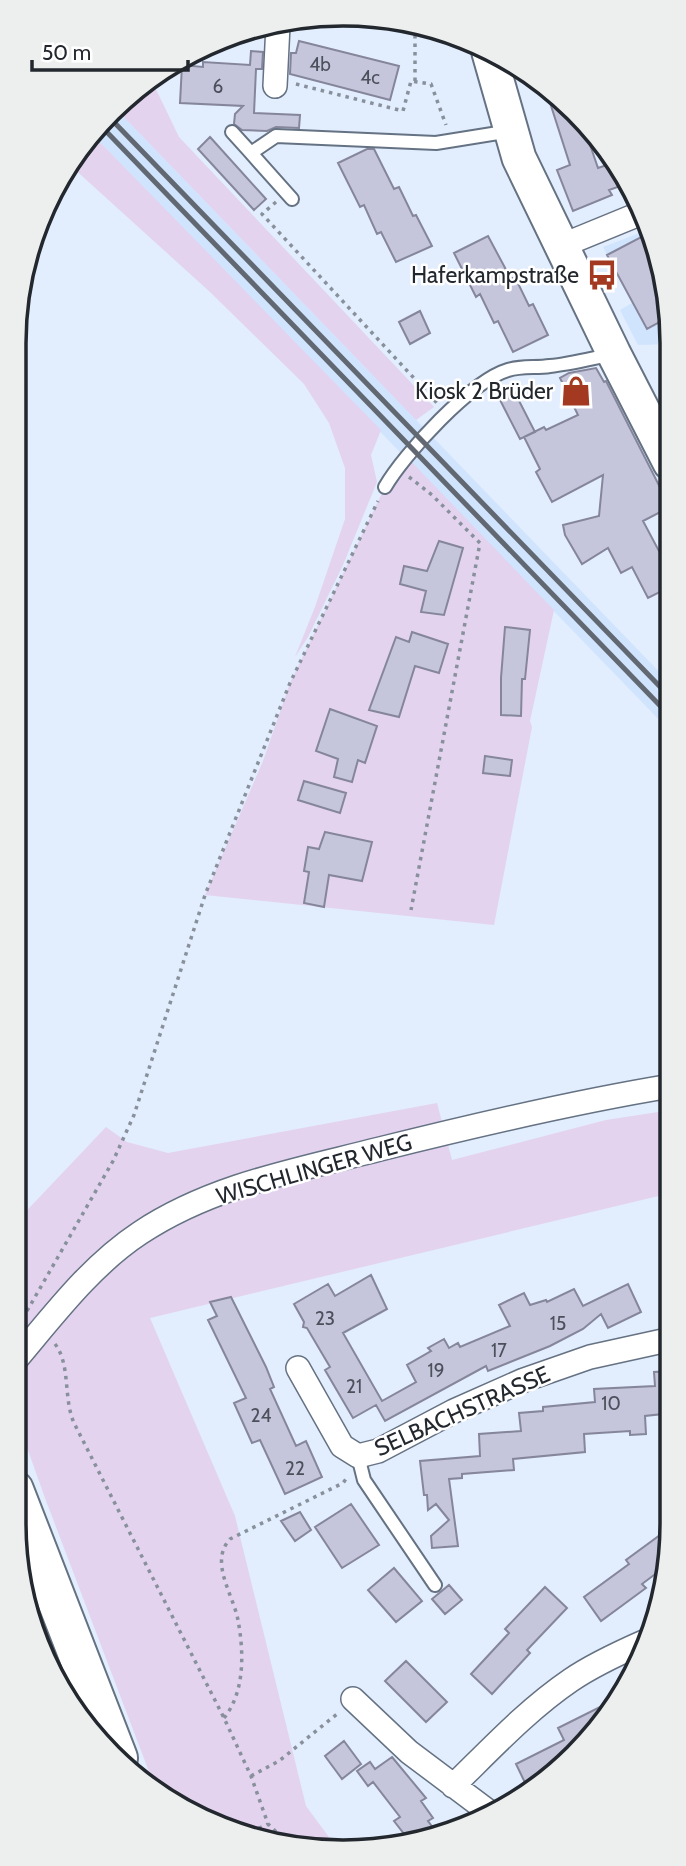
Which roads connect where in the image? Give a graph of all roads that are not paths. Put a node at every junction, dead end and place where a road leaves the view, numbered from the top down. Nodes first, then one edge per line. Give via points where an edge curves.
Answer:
1 (279, 33) edge
2 (492, 64) edge
3 (285, 85) road end
4 (511, 131) junction
5 (232, 132) dead end
6 (251, 153) junction
7 (292, 199) dead end
8 (633, 216) edge
9 (561, 246) junction
10 (614, 354) junction
11 (660, 444) edge
12 (385, 487) road end
13 (660, 1088) edge
14 (660, 1342) edge
15 (26, 1348) edge
16 (298, 1368) dead end
17 (358, 1456) junction
18 (26, 1521) edge
19 (435, 1585) dead end
20 (635, 1646) edge
21 (353, 1699) road end
22 (110, 1737) edge
23 (453, 1786) junction
24 (482, 1807) edge

1 - 3 street
2 - 4 main road
4 - 6 lane via 408,143 276,136
4 - 9 main road
5 - 6 lane
6 - 7 lane
8 - 9 street
9 - 10 main road
10 - 11 main road
10 - 12 lane via 508,370 474,389 397,467
13 - 15 street, WISCHLINGER WEG via 602,1097 253,1181 190,1205 164,1217 115,1252
14 - 17 street, SELBACHSTRASSE via 590,1357 524,1380
16 - 17 street, SELBACHSTRASSE via 342,1446
17 - 19 lane via 363,1480
18 - 22 highway
20 - 23 street via 572,1679
21 - 23 street
23 - 24 street

